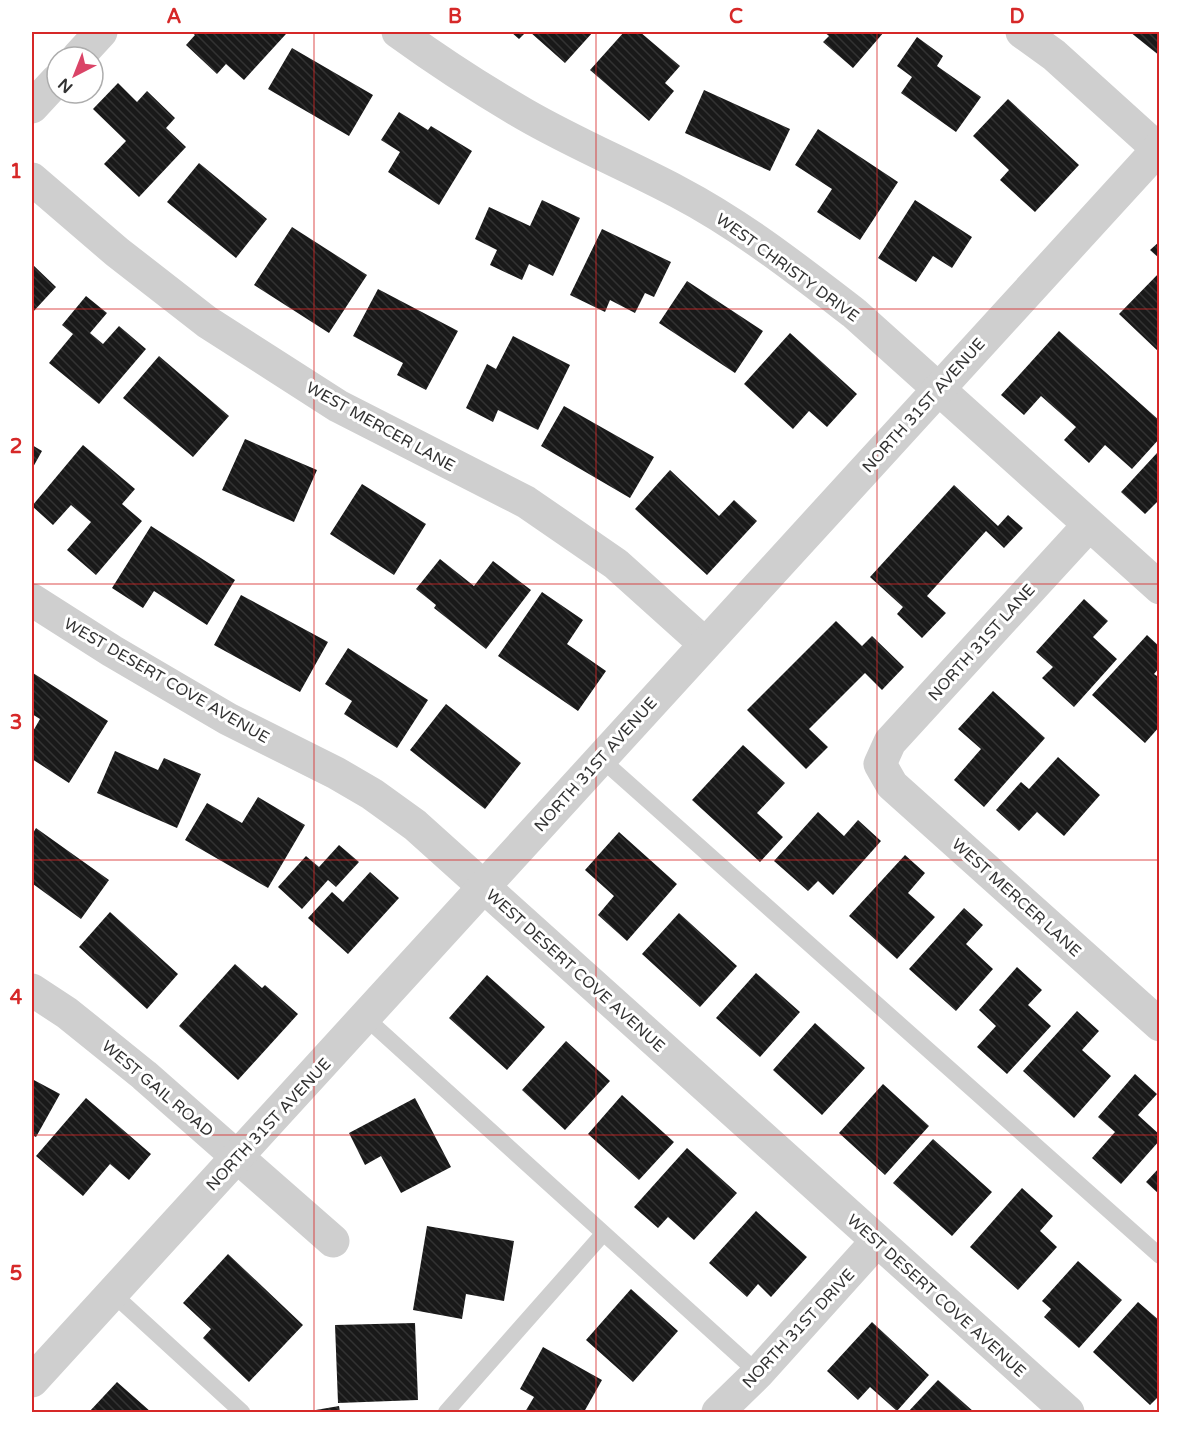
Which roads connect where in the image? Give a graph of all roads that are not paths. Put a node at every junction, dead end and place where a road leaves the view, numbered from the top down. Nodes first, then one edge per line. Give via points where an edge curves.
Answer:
1 (101, 32) edge
2 (398, 32) edge
3 (1022, 32) edge
4 (89, 45) edge
5 (45, 93) edge
6 (32, 107) edge
7 (1159, 148) edge
8 (32, 179) edge
9 (937, 388) junction
10 (1089, 525) junction
11 (1160, 588) edge
12 (32, 600) edge
13 (705, 644) junction
14 (600, 758) junction
15 (880, 764) joint
16 (484, 887) junction
17 (32, 990) edge
18 (366, 1018) junction
19 (1160, 1025) edge
20 (238, 1157) junction
21 (603, 1234) junction
22 (333, 1241) dead end
23 (877, 1241) junction
24 (1160, 1256) edge
25 (112, 1293) junction
26 (758, 1373) junction
27 (32, 1381) edge
28 (242, 1413) edge
29 (446, 1413) edge
30 (718, 1413) edge
31 (1068, 1413) edge

1 - 4 street
2 - 9 street, WEST CHRISTY DRIVE via 525,114 679,192 741,229 854,313
3 - 7 street
5 - 6 street
7 - 9 street, NORTH 31ST AVENUE
8 - 13 street, WEST MERCER LANE via 207,322 338,406 525,502 616,564
9 - 10 street, WEST CHRISTY DRIVE
9 - 13 street, NORTH 31ST AVENUE
10 - 11 street, WEST CHRISTY DRIVE
10 - 15 street, NORTH 31ST LANE via 890,742
12 - 16 street, WEST DESERT COVE AVENUE via 228,719 372,794 415,825
13 - 14 street, NORTH 31ST AVENUE
14 - 16 street, NORTH 31ST AVENUE
14 - 24 lane
15 - 19 street, WEST MERCER LANE via 892,785
16 - 18 street, NORTH 31ST AVENUE
16 - 23 street, WEST DESERT COVE AVENUE
17 - 20 street, WEST GAIL ROAD via 67,1012
18 - 20 street, NORTH 31ST AVENUE
18 - 21 lane
20 - 22 street, WEST GAIL ROAD
20 - 25 street, NORTH 31ST AVENUE
21 - 26 lane
21 - 29 lane
23 - 26 street, NORTH 31ST DRIVE
23 - 31 street, WEST DESERT COVE AVENUE
25 - 27 street, NORTH 31ST AVENUE
25 - 28 lane
26 - 30 street, NORTH 31ST DRIVE

